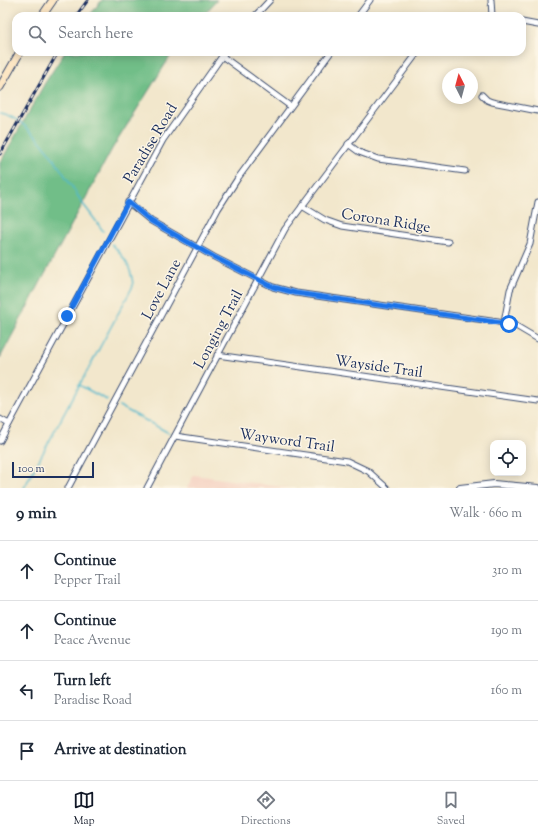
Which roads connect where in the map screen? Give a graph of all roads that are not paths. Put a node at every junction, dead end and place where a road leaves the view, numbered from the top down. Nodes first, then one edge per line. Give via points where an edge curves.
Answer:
1 (53, 0) edge
2 (270, 0) edge
3 (370, 0) edge
4 (491, 0) edge
5 (45, 12) edge
6 (259, 12) edge
7 (361, 12) edge
8 (492, 12) edge
9 (526, 23) edge
10 (538, 25) edge
11 (18, 56) edge
12 (222, 56) edge
13 (226, 56) edge
14 (328, 56) edge
15 (415, 56) edge
16 (0, 87) edge
17 (482, 94) dead end
18 (290, 106) junction
19 (538, 111) edge
20 (348, 144) junction
21 (465, 171) dead end
22 (128, 202) junction
23 (538, 202) edge
24 (302, 206) junction
25 (448, 242) dead end
26 (198, 246) junction
27 (258, 280) junction
28 (504, 323) junction
29 (538, 339) edge
30 (217, 356) junction
31 (538, 401) edge
32 (0, 419) edge
33 (9, 424) junction
34 (174, 436) junction
35 (0, 441) edge
36 (68, 488) edge
37 (147, 488) edge
38 (387, 488) edge
39 (460, 488) edge
40 (538, 488) edge

1 - 5 main road
2 - 6 street
3 - 7 street
4 - 8 street
9 - 10 street
11 - 16 main road
12 - 22 street, Paradise Road via 164,138
13 - 18 street
14 - 18 street, Love Lane
15 - 20 street, Longing Trail
17 - 19 street via 492,102
18 - 26 street, Love Lane via 238,178
20 - 21 street via 359,152 378,159
20 - 24 street, Longing Trail
22 - 26 street via 156,224
22 - 33 street, Paradise Road
23 - 28 street via 530,244 510,290
24 - 25 street, Corona Ridge via 325,220 342,226
24 - 27 street, Longing Trail via 285,229
26 - 27 street
26 - 36 street, Love Lane
27 - 28 street via 296,293
27 - 30 street, Longing Trail
28 - 29 street via 523,329
30 - 31 street, Wayside Trail
30 - 34 street, Longing Trail
32 - 33 street
33 - 35 street, Paradise Road
34 - 37 street, Longing Trail
34 - 38 street, Wayword Trail via 347,461 368,471
39 - 40 street via 494,484

